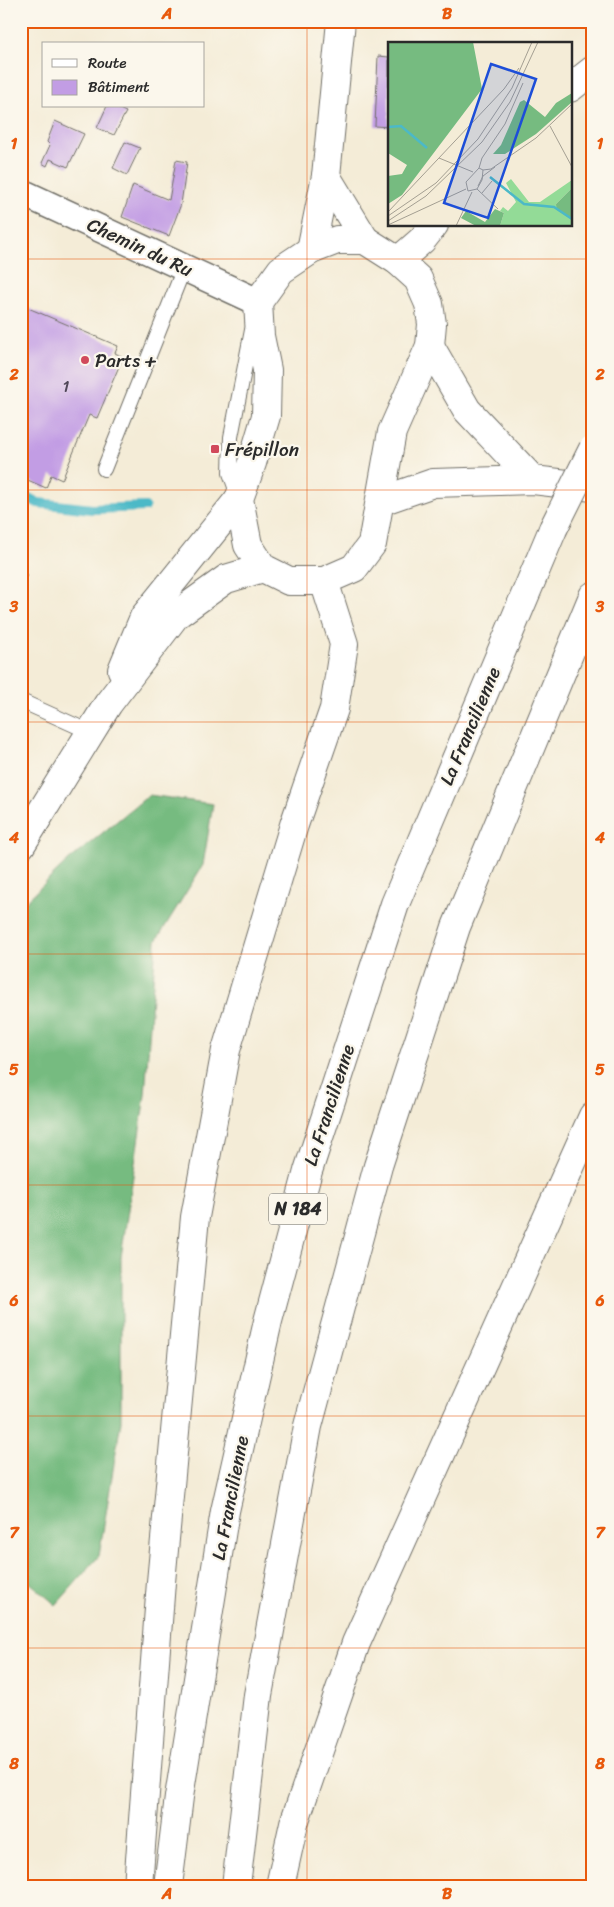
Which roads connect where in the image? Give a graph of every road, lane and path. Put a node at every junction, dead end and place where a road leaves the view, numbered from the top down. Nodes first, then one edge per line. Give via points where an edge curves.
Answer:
1 (341, 21) edge
2 (593, 70) edge
3 (572, 86) edge
4 (326, 176) junction
5 (21, 192) edge
6 (433, 226) edge
7 (365, 240) junction
8 (312, 250) junction
9 (398, 261) junction
10 (184, 268) junction
11 (258, 302) junction
12 (430, 346) junction
13 (593, 449) edge
14 (104, 469) dead end
15 (533, 480) junction
16 (593, 487) edge
17 (239, 499) junction
18 (381, 501) junction
19 (263, 568) junction
20 (324, 581) junction
21 (593, 596) edge
22 (21, 702) edge
23 (108, 704) junction
24 (90, 732) junction
25 (21, 845) edge
26 (593, 1116) edge
27 (138, 1886) edge
28 (168, 1886) edge
29 (236, 1886) edge
30 (280, 1886) edge

1 - 4 main road
2 - 3 main road
4 - 7 main road
4 - 8 main road
5 - 10 street, Chemin du Ru
6 - 9 main road
7 - 8 main road via 337,240
7 - 9 main road
8 - 11 main road via 281,270
9 - 12 main road via 418,279 430,304
10 - 11 street, Chemin du Ru
10 - 14 lane
11 - 17 main road via 267,370 266,416
12 - 15 main road via 467,410
12 - 18 main road via 392,432
13 - 28 main road, La Francilienne / N 184, bridge via 553,529 395,904 308,1171 268,1321 225,1511
15 - 16 main road
15 - 18 main road via 432,483
17 - 19 main road via 248,545
17 - 23 main road via 144,617
18 - 20 main road via 372,544 354,568
19 - 20 main road via 289,581
19 - 23 main road via 226,579 176,615
20 - 27 main road via 344,644 334,709 294,824 226,1050 195,1217 160,1582
21 - 29 main road via 456,926 378,1166 308,1426 258,1694
22 - 24 lane
23 - 24 main road
24 - 25 main road
26 - 30 main road via 356,1643 294,1823

